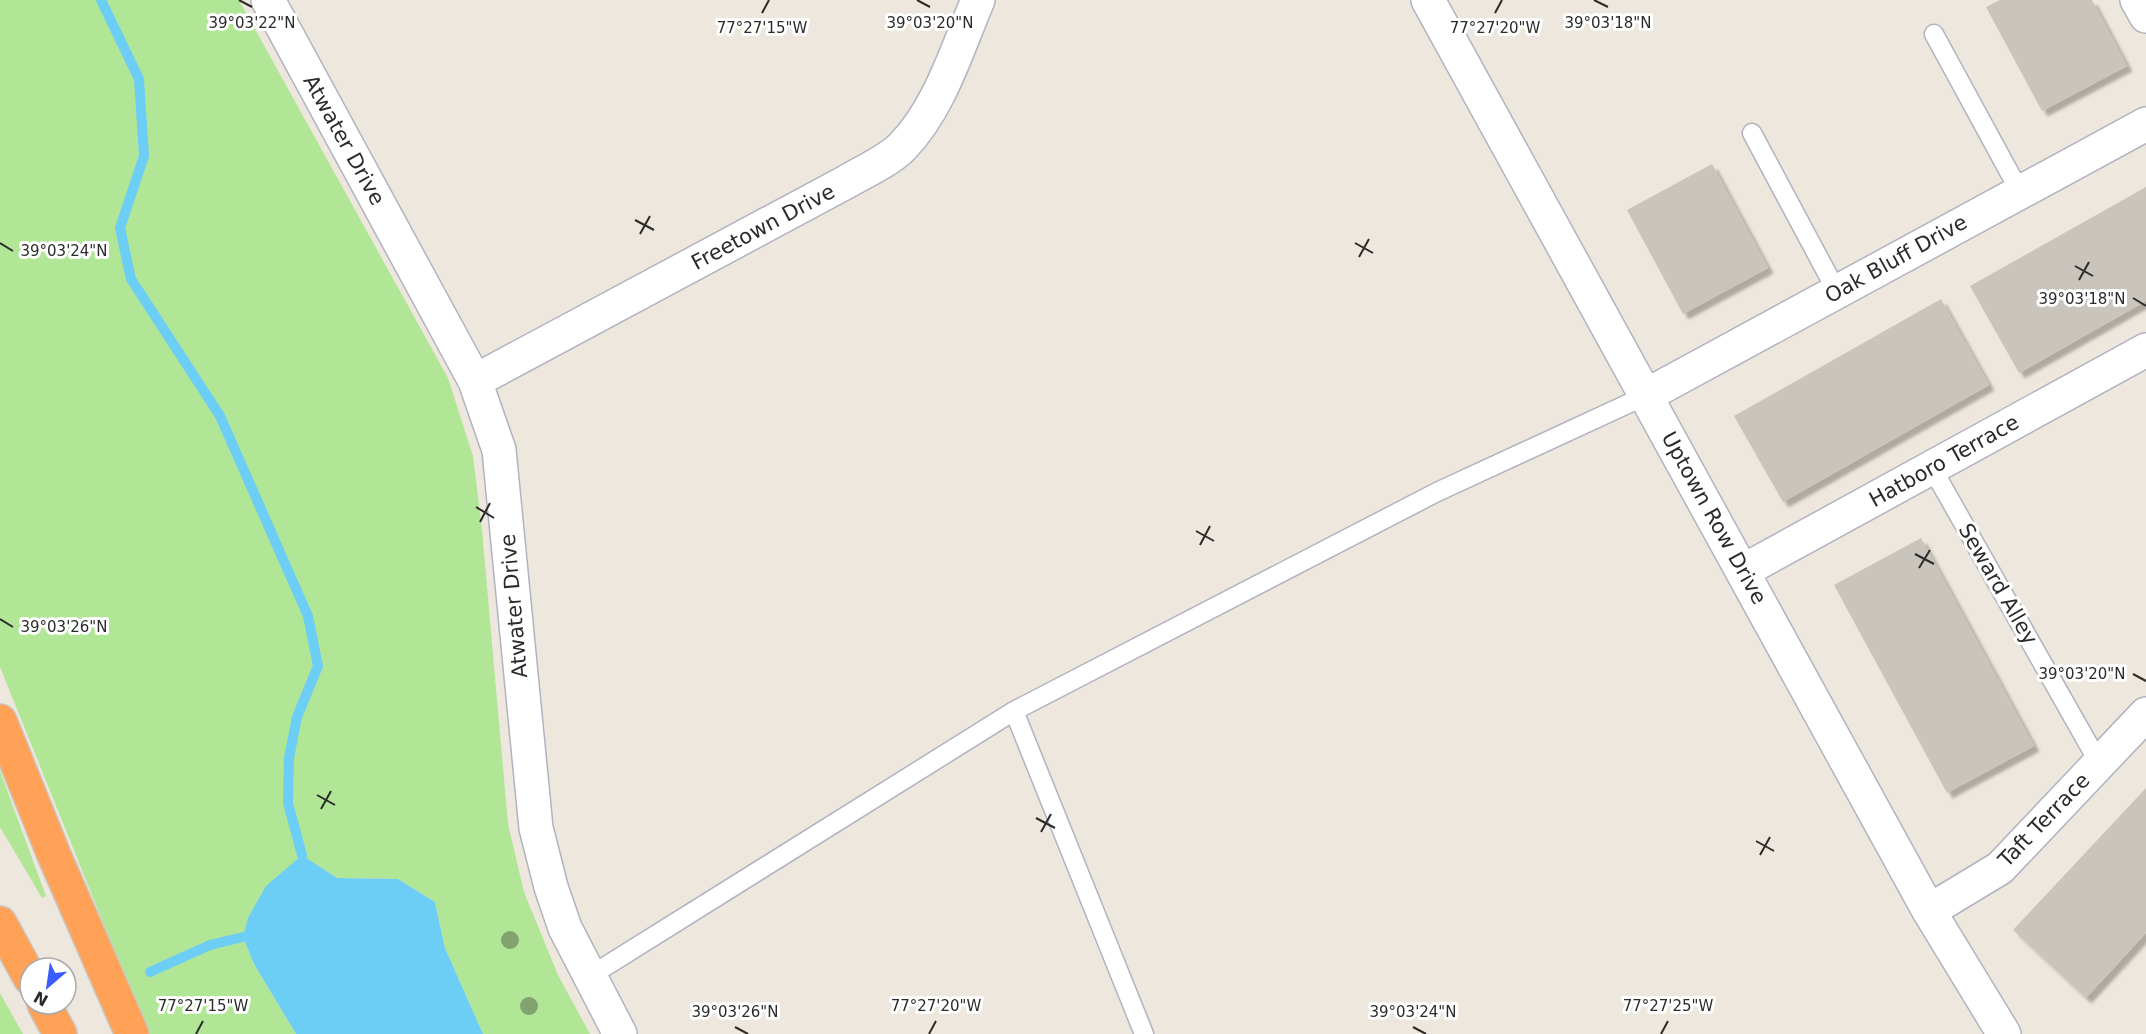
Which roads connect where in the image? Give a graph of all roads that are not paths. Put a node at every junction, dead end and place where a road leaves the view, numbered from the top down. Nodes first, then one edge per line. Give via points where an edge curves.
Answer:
1 (268, 0) edge
2 (978, 0) edge
3 (1428, 0) edge
4 (2137, 0) edge
5 (2146, 16) edge
6 (1934, 34) dead end
7 (2146, 124) edge
8 (1752, 133) dead end
9 (2020, 192) junction
10 (1837, 292) junction
11 (2146, 350) edge
12 (475, 381) junction
13 (1647, 395) junction
14 (1932, 468) junction
15 (1743, 571) junction
16 (1014, 711) junction
17 (2146, 714) edge
18 (0, 721) edge
19 (2099, 763) junction
20 (1929, 911) junction
21 (0, 923) edge
22 (18, 956) edge
23 (590, 976) junction
24 (50, 1016) edge
25 (60, 1034) edge
26 (132, 1034) edge
27 (620, 1034) edge
28 (1144, 1034) edge
29 (2004, 1034) edge

1 - 12 street, Atwater Drive
2 - 12 street, Freetown Drive via 937,94 901,148 848,181
3 - 13 street, Uptown Row Drive
4 - 5 street
6 - 9 lane
7 - 9 street, Oak Bluff Drive
8 - 10 lane
9 - 10 street, Oak Bluff Drive
10 - 13 street, Oak Bluff Drive
11 - 14 street, Hatboro Terrace
12 - 23 street, Atwater Drive via 499,450 536,828 565,928
13 - 15 street, Uptown Row Drive
13 - 16 lane via 1437,492
14 - 15 street, Hatboro Terrace
14 - 19 lane, Seward Alley
15 - 20 street, Uptown Row Drive
16 - 23 lane
16 - 28 lane
17 - 19 street, Taft Terrace
18 - 26 highway
19 - 20 street, Taft Terrace via 2001,868
20 - 29 street, Uptown Row Drive
21 - 22 highway
23 - 27 street, Atwater Drive
24 - 25 highway

